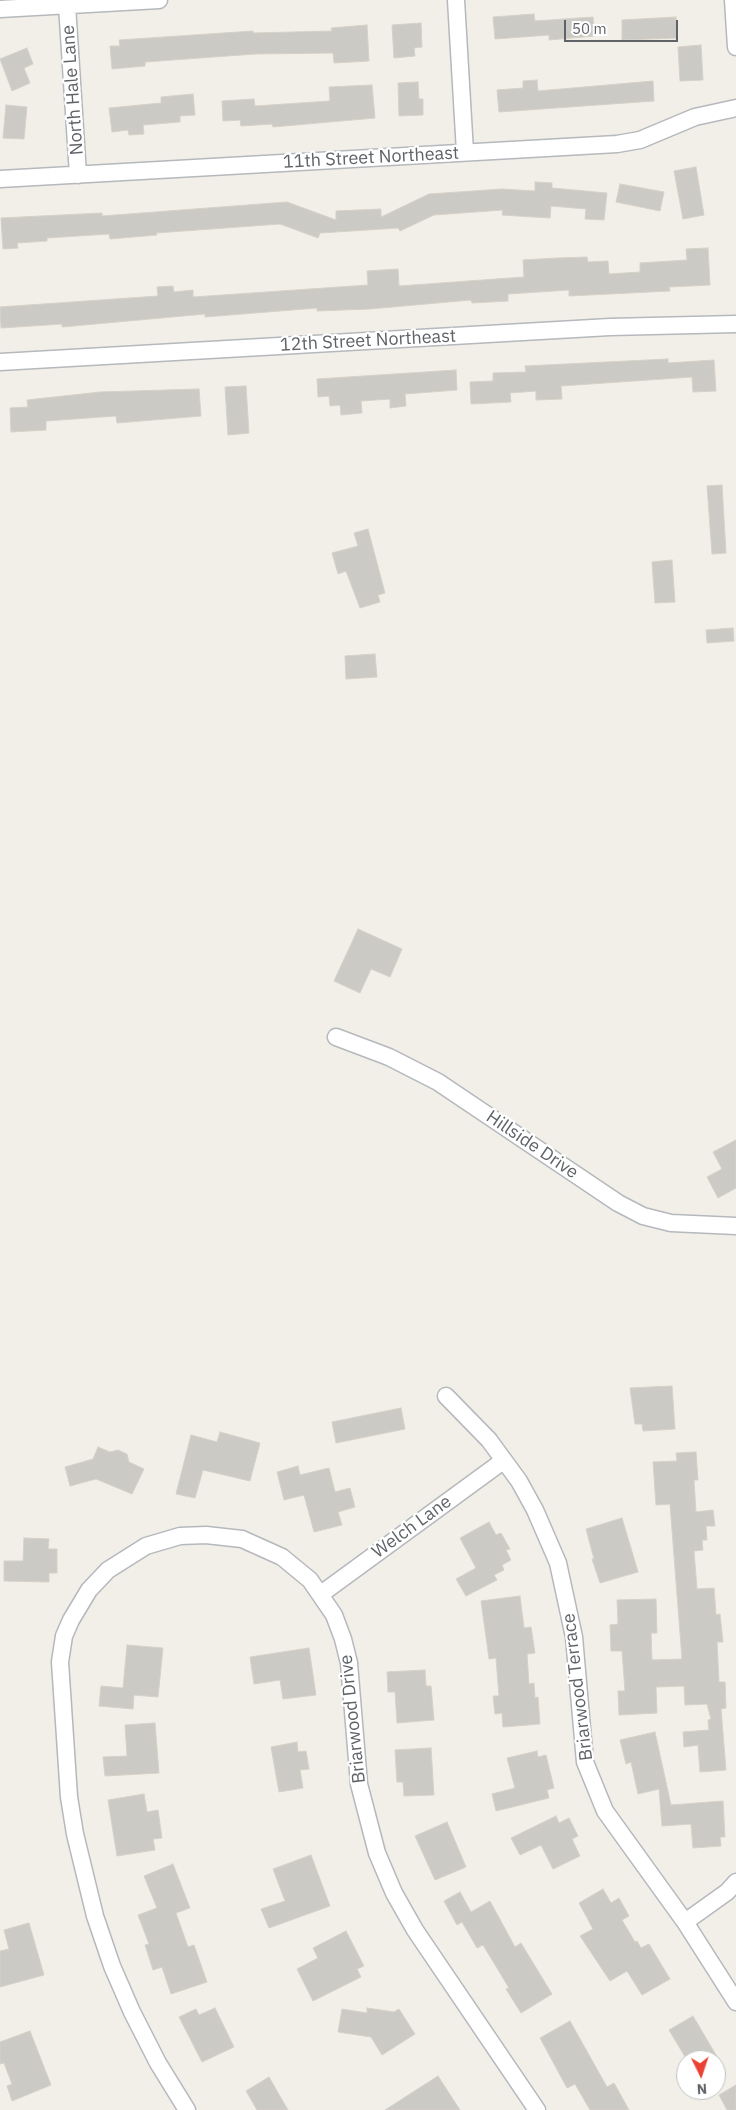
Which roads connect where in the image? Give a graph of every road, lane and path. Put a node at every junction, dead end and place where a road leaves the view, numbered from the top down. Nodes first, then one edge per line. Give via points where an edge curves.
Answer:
1 (159, 0) edge
2 (456, 0) edge
3 (733, 0) edge
4 (67, 5) junction
5 (0, 9) edge
6 (736, 47) edge
7 (736, 108) edge
8 (465, 152) junction
9 (78, 175) junction
10 (0, 179) edge
11 (736, 324) edge
12 (0, 362) edge
13 (336, 1037) dead end
14 (736, 1226) edge
15 (446, 1396) dead end
16 (503, 1461) junction
17 (321, 1594) junction
18 (736, 1882) edge
19 (685, 1922) junction
20 (736, 2002) edge
21 (187, 2110) edge
22 (537, 2110) edge

1 - 4 street
2 - 8 street
3 - 6 street
4 - 5 street
4 - 9 street, North Hale Lane
7 - 8 street, 11th Street Northeast via 695,117 640,140 617,144
8 - 9 street, 11th Street Northeast
9 - 10 street, 11th Street Northeast
11 - 12 street, 12th Street Northeast via 600,328
13 - 14 street, Hillside Drive via 389,1057 438,1082 618,1203 643,1216 671,1223
15 - 16 street, Briarwood Terrace via 489,1440
16 - 17 street, Welch Lane
16 - 19 street, Briarwood Terrace via 535,1510 558,1563 574,1637 585,1762 594,1786 605,1811
17 - 21 street, Briarwood Drive via 297,1568 258,1545 224,1536 180,1536 146,1546 108,1570 79,1604 64,1636 60,1680 69,1797 95,1916 132,2012
17 - 22 street, Briarwood Drive via 334,1615 345,1647 358,1784 377,1853 415,1930
18 - 19 street
19 - 20 street, Briarwood Terrace

